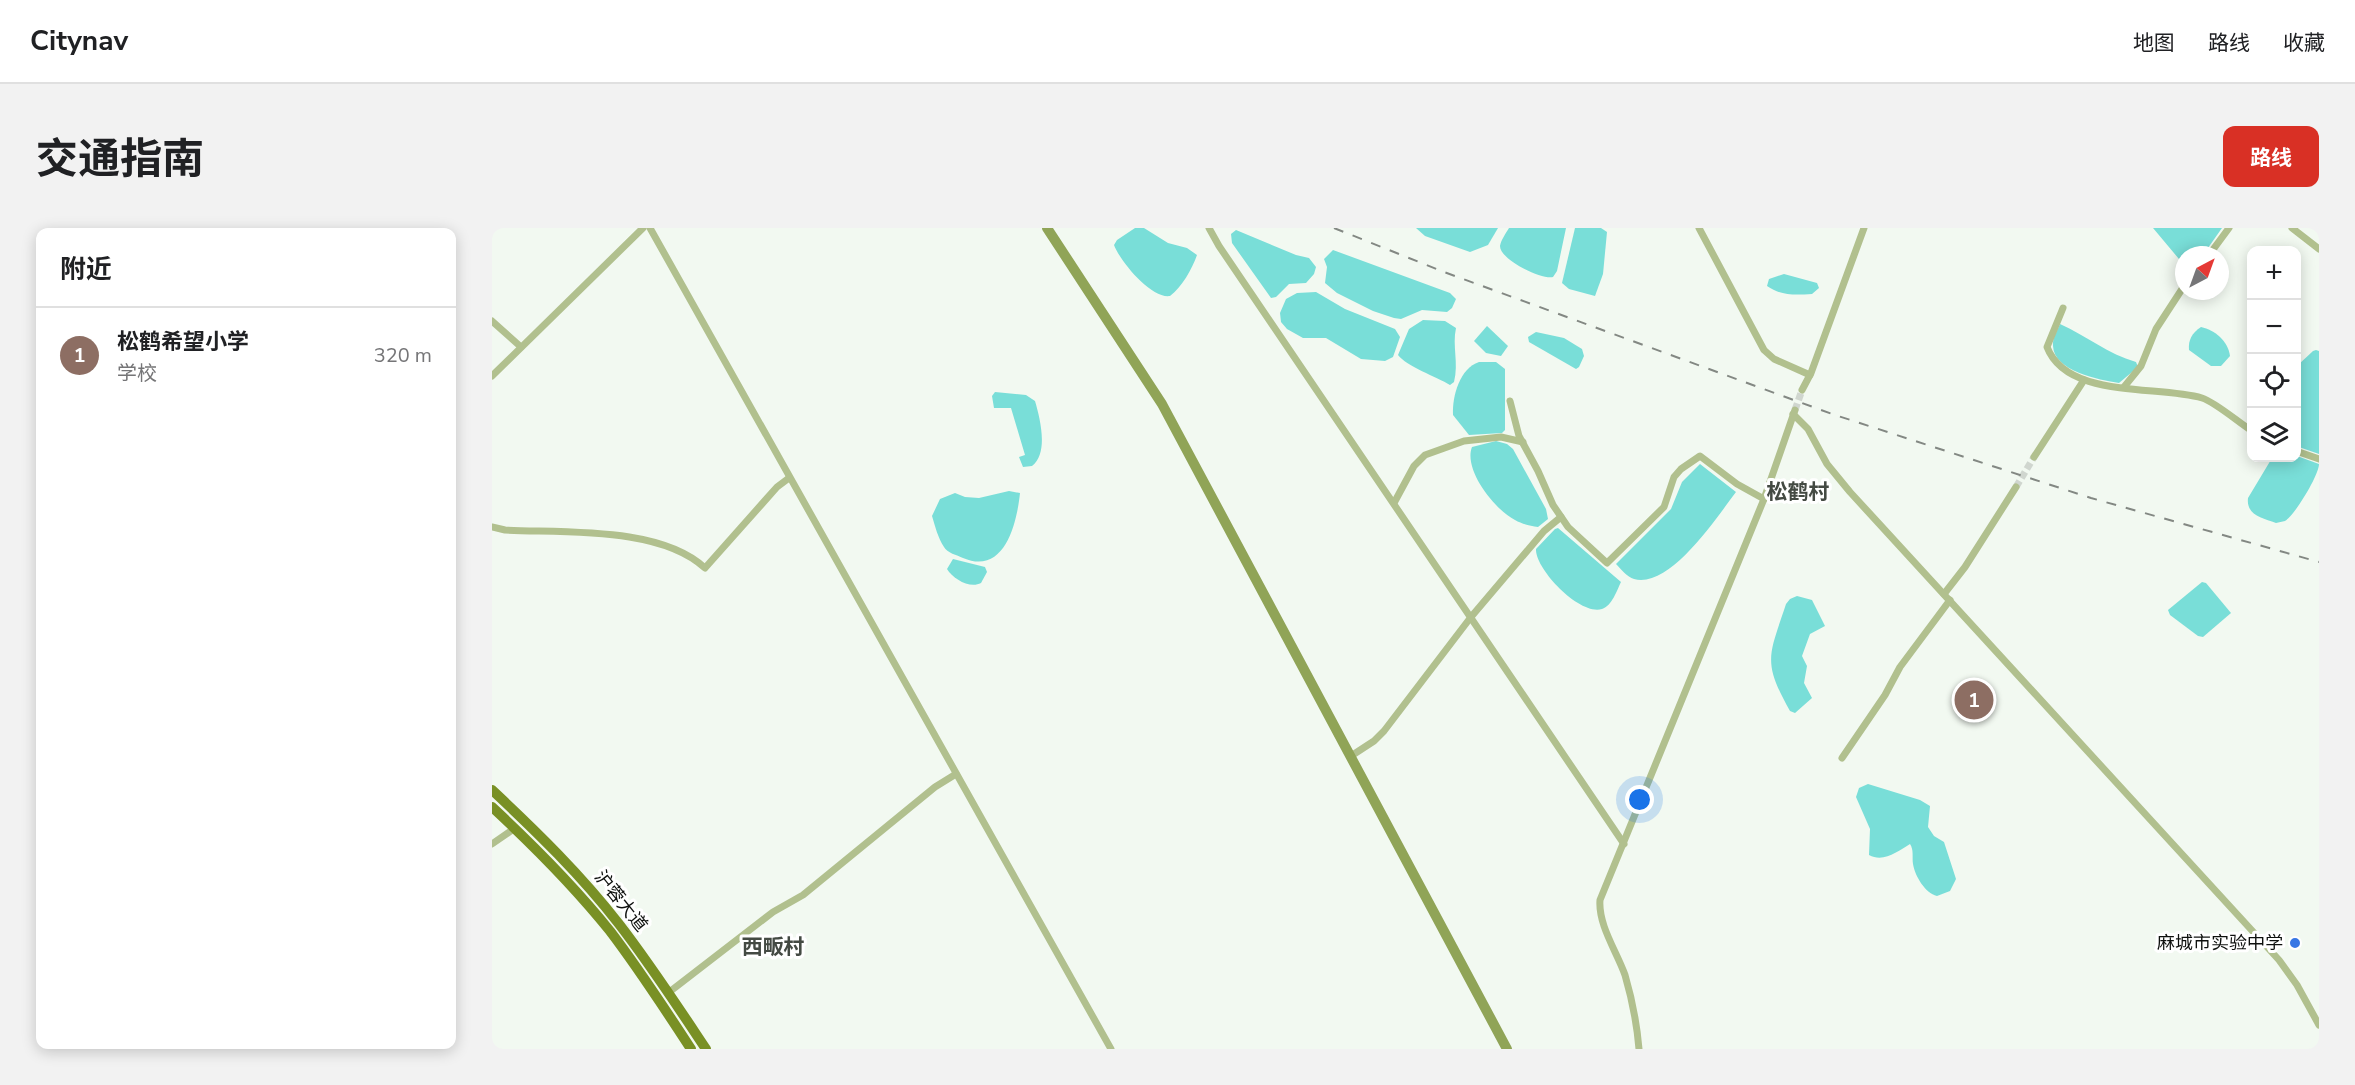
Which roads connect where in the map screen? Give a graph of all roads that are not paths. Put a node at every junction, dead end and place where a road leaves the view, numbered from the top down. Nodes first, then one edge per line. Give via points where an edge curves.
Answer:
1 (643, 228) edge
2 (650, 228) edge
3 (1047, 228) edge
4 (1209, 228) edge
5 (1699, 228) edge
6 (1864, 228) edge
7 (2229, 228) edge
8 (2292, 228) edge
9 (2216, 246) edge
10 (2319, 249) edge
11 (2175, 300) edge
12 (2063, 308) dead end
13 (492, 321) edge
14 (521, 347) junction
15 (1810, 375) junction
16 (492, 376) edge
17 (2085, 380) junction
18 (2124, 387) junction
19 (1802, 390) tunnel mouth
20 (1510, 401) dead end
21 (2247, 427) edge
22 (1523, 442) junction
23 (2301, 453) edge
24 (2034, 458) tunnel mouth
25 (2319, 459) edge
26 (789, 478) junction
27 (2016, 487) tunnel mouth
28 (1764, 499) junction
29 (1394, 503) junction
30 (1561, 517) junction
31 (492, 527) edge
32 (1947, 597) junction
33 (1471, 617) junction
34 (1351, 756) junction
35 (1842, 758) dead end
36 (956, 774) junction
37 (492, 790) edge
38 (492, 807) edge
39 (515, 828) junction
40 (492, 844) edge
41 (1623, 844) junction
42 (668, 993) junction
43 (2319, 1025) edge
44 (1505, 1048) edge
45 (692, 1049) edge
46 (706, 1049) edge
47 (1111, 1049) edge
48 (1639, 1049) edge

1 - 14 street
2 - 26 street
3 - 34 main road via 1162,404
4 - 29 street
5 - 15 street via 1764,350 1774,359
6 - 15 street
7 - 9 street
8 - 10 street
11 - 18 street via 2156,329 2142,366
12 - 17 street via 2048,346 2060,366
13 - 14 street
14 - 16 street
15 - 19 street
17 - 18 street
17 - 24 street
18 - 21 street via 2205,398
20 - 22 street
22 - 29 street via 1501,437 1473,440 1425,455 1414,466
22 - 30 street
23 - 25 street
26 - 31 street via 705,568 671,548 627,535 505,531
26 - 36 street
27 - 32 street
28 - 30 street via 1700,456 1674,477 1664,507 1607,562
28 - 32 street via 1794,412 1850,492
28 - 41 street
29 - 33 street
30 - 33 street via 1544,531
32 - 35 street
32 - 43 street via 2272,952 2297,985
33 - 34 street via 1384,731
33 - 41 street
34 - 44 main road
36 - 42 street via 803,895 773,912
36 - 47 street
37 - 42 main road, 沪蓉大道 via 582,879
38 - 39 main road, 沪蓉大道
39 - 40 street
39 - 45 main road, 沪蓉大道 via 610,931
41 - 48 street via 1600,906 1625,976
42 - 46 main road, 沪蓉大道

